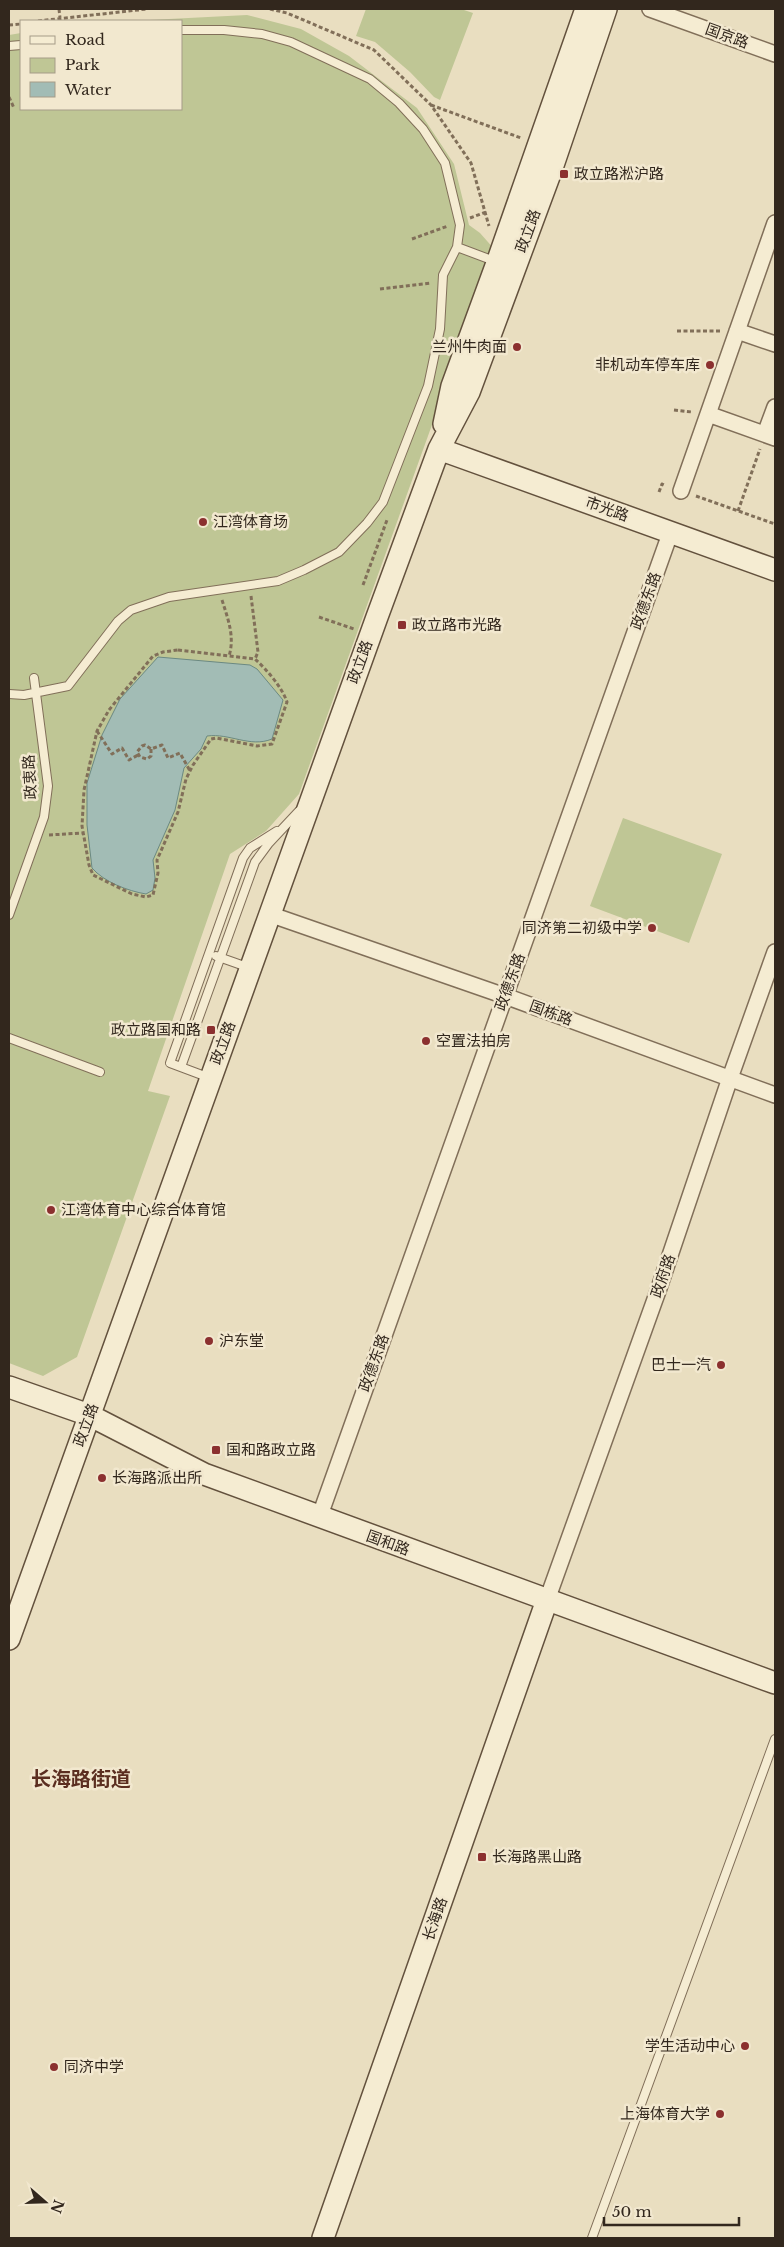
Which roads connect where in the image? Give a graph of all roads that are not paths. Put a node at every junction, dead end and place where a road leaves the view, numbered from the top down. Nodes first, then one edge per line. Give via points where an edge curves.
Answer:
1 (586, 9) edge
2 (606, 9) edge
3 (650, 9) edge
4 (182, 30) edge
5 (775, 54) edge
6 (775, 223) edge
7 (457, 247) junction
8 (489, 259) junction
9 (737, 331) junction
10 (775, 344) edge
11 (775, 407) edge
12 (708, 414) junction
13 (770, 436) edge
14 (439, 449) junction
15 (681, 491) road end
16 (671, 531) junction
17 (775, 570) edge
18 (34, 678) dead end
19 (35, 692) junction
20 (9, 694) edge
21 (316, 786) junction
22 (285, 826) junction
23 (9, 913) edge
24 (270, 914) junction
25 (775, 952) edge
26 (210, 955) junction
27 (221, 957) junction
28 (250, 968) junction
29 (506, 996) junction
30 (9, 1038) edge
31 (181, 1067) junction
32 (100, 1072) dead end
33 (210, 1078) junction
34 (730, 1078) junction
35 (775, 1095) edge
36 (9, 1386) edge
37 (90, 1415) junction
38 (319, 1518) junction
39 (547, 1600) junction
40 (9, 1639) edge
41 (775, 1682) edge
42 (775, 1739) edge
43 (323, 2238) edge
44 (592, 2238) edge

1 - 8 main road, 政立路
2 - 14 main road, 政立路 via 551,171 468,392
3 - 5 street, 国京路
4 - 7 lane via 262,34 291,42 370,79 423,129 444,163 460,225
6 - 9 street
7 - 8 lane
7 - 19 lane via 443,275 440,329 428,386 383,502 367,523 339,552 278,581 169,597 131,610 118,621 68,686
8 - 14 main road, 政立路 via 452,386
9 - 10 street
9 - 12 street
11 - 13 street
12 - 13 street
12 - 15 street
14 - 16 main road, 市光路
14 - 21 main road, 政立路
16 - 17 main road, 市光路
16 - 29 street, 政德东路
18 - 19 lane, 政衷路
19 - 20 lane
19 - 23 lane, 政衷路 via 48,786 44,817
21 - 22 lane via 302,809
21 - 24 main road, 政立路
22 - 26 lane via 250,848 243,858
22 - 27 lane via 255,862
24 - 28 main road, 政立路
24 - 29 street, 国栋路
25 - 34 street, 政府路
26 - 27 lane
26 - 31 lane via 170,1062
27 - 28 lane
27 - 31 lane
28 - 33 main road, 政立路
29 - 34 street, 国栋路
29 - 38 street, 政德东路
30 - 32 lane
31 - 33 lane
33 - 37 main road, 政立路
34 - 35 street, 国栋路
34 - 39 street, 政府路 via 658,1291
36 - 37 main road, 国和路
37 - 38 main road, 国和路 via 204,1474
37 - 40 main road, 政立路
38 - 39 main road, 国和路
39 - 41 main road, 国和路
39 - 43 main road, 长海路
42 - 44 lane

